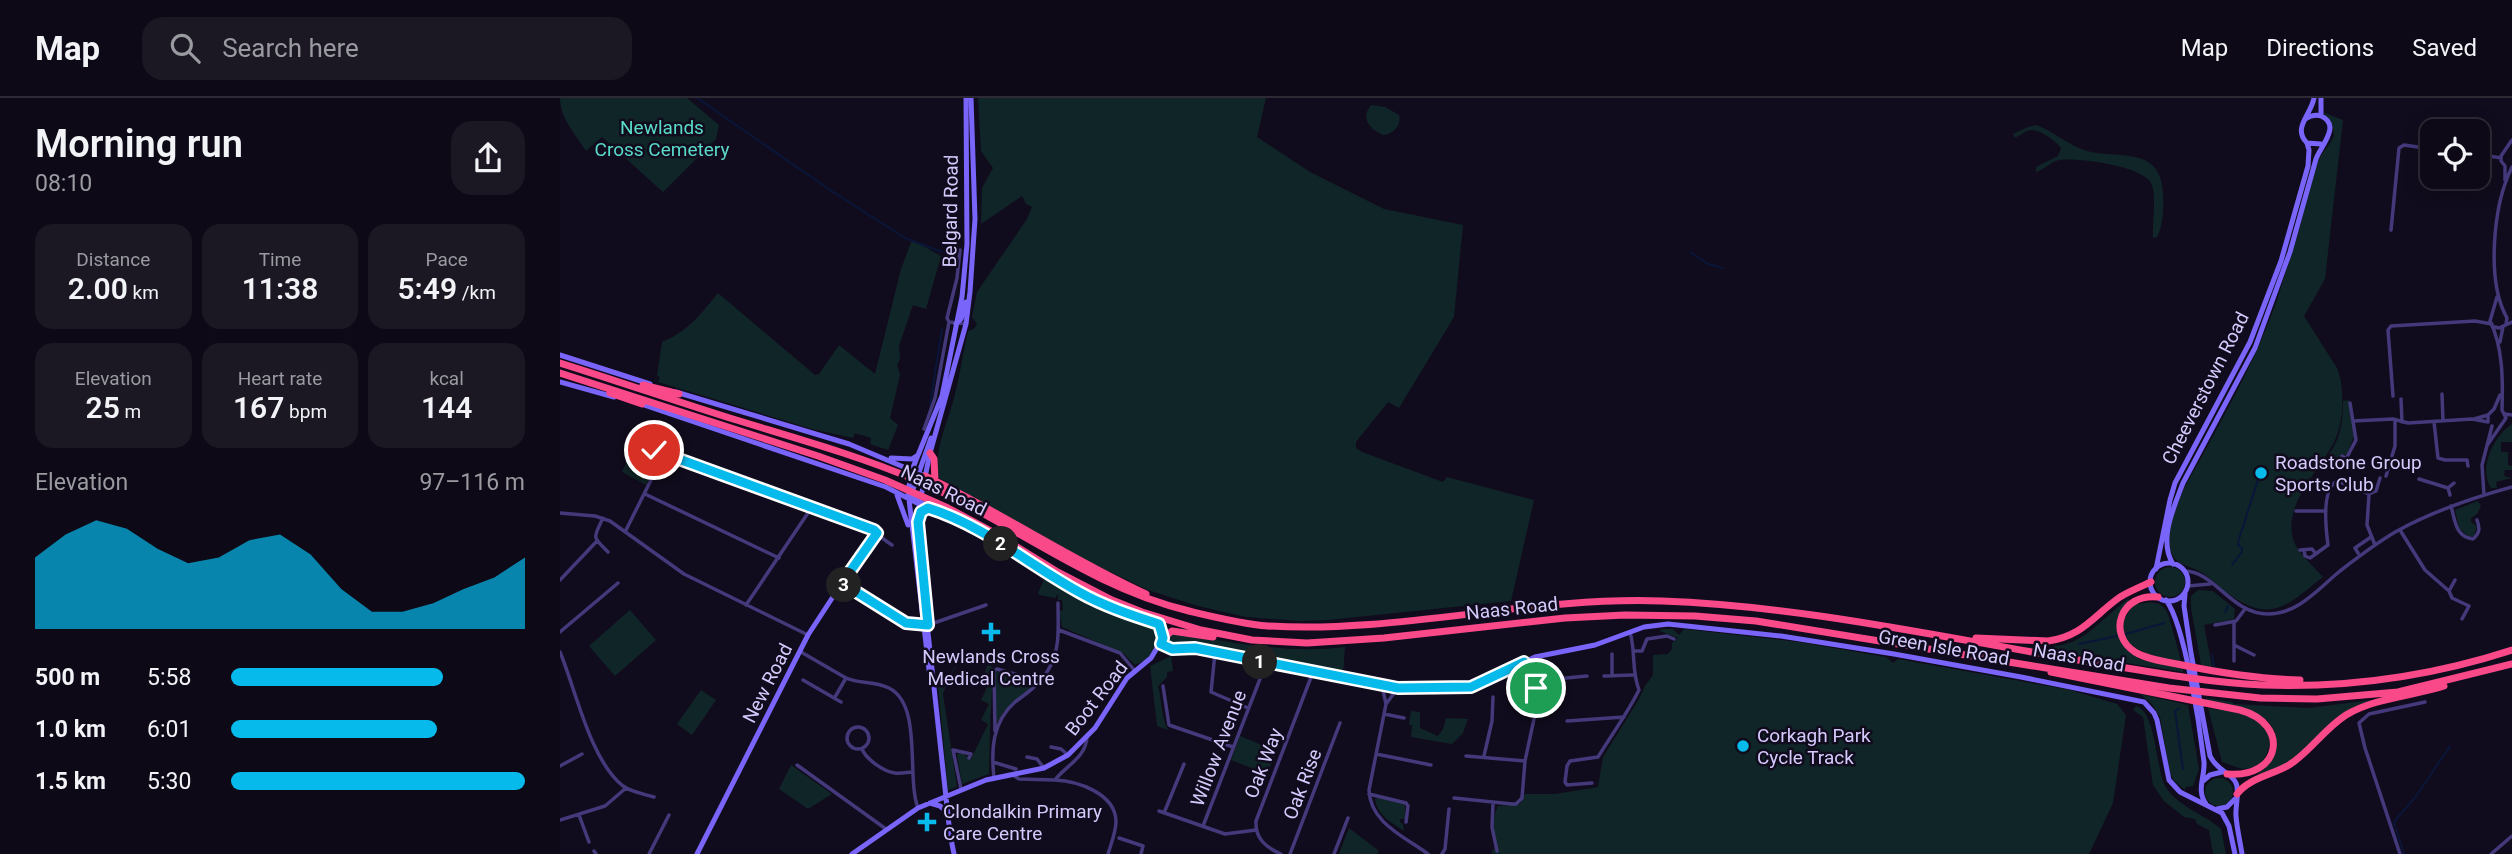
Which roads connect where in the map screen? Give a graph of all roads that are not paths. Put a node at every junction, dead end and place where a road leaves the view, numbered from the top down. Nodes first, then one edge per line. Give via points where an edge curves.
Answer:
1 (966, 98) edge
2 (971, 98) edge
3 (2314, 98) edge
4 (2321, 98) edge
5 (2321, 116) junction
6 (2305, 119) junction
7 (2512, 140) edge
8 (2307, 143) junction
9 (2321, 145) junction
10 (2420, 147) edge
11 (2509, 150) edge
12 (2490, 156) edge
13 (2501, 158) junction
14 (2505, 166) junction
15 (2512, 167) edge
16 (2505, 182) junction
17 (2391, 230) dead end
18 (960, 250) dead end
19 (970, 292) junction
20 (2497, 296) junction
21 (2504, 313) junction
22 (2492, 315) junction
23 (2512, 317) edge
24 (2475, 321) junction
25 (2512, 322) edge
26 (952, 323) junction
27 (966, 324) junction
28 (2505, 325) junction
29 (2493, 326) junction
30 (2500, 346) junction
31 (560, 355) edge
32 (951, 358) junction
33 (560, 363) edge
34 (560, 374) edge
35 (611, 379) junction
36 (560, 382) edge
37 (2502, 392) junction
38 (680, 394) junction
39 (2441, 394) dead end
40 (2393, 396) dead end
41 (2401, 399) dead end
42 (2350, 403) dead end
43 (642, 404) junction
44 (2494, 409) junction
45 (2503, 412) junction
46 (2488, 415) junction
47 (2512, 417) edge
48 (2395, 419) junction
49 (2472, 419) junction
50 (2353, 421) junction
51 (2443, 421) junction
52 (2505, 421) junction
53 (939, 422) junction
54 (2402, 422) junction
55 (2434, 422) junction
56 (2490, 424) junction
57 (2498, 427) junction
58 (924, 429) dead end
59 (2488, 444) junction
60 (654, 450) dead end
61 (920, 453) junction
62 (930, 453) junction
63 (664, 454) junction
64 (887, 458) junction
65 (2352, 461) dead end
66 (2382, 461) dead end
67 (2390, 464) junction
68 (2468, 466) dead end
69 (912, 470) junction
70 (922, 475) junction
71 (2386, 477) dead end
72 (2380, 478) dead end
73 (2419, 479) dead end
74 (2454, 483) dead end
75 (935, 485) junction
76 (2512, 487) edge
77 (2448, 488) junction
78 (904, 493) junction
79 (645, 494) junction
80 (2370, 494) junction
81 (2484, 495) junction
82 (918, 502) junction
83 (2452, 502) junction
84 (812, 507) junction
85 (928, 508) junction
86 (937, 510) junction
87 (2326, 511) junction
88 (2297, 512) dead end
89 (560, 513) edge
90 (918, 516) junction
91 (603, 518) junction
92 (2477, 520) dead end
93 (2399, 530) junction
94 (878, 531) junction
95 (625, 532) junction
96 (912, 537) junction
97 (2371, 537) junction
98 (597, 541) junction
99 (892, 545) dead end
100 (2375, 545) junction
101 (608, 552) dead end
102 (2358, 552) dead end
103 (2316, 554) junction
104 (779, 558) junction
105 (2173, 564) junction
106 (1044, 569) junction
107 (2156, 569) junction
108 (2185, 571) junction
109 (560, 580) edge
110 (2455, 580) dead end
111 (2151, 582) junction
112 (618, 583) dead end
113 (842, 583) junction
114 (2212, 585) junction
115 (2188, 586) junction
116 (2449, 591) junction
117 (2185, 593) junction
118 (2158, 597) junction
119 (2166, 600) junction
120 (1058, 603) dead end
121 (746, 605) junction
122 (986, 605) dead end
123 (2245, 609) junction
124 (2462, 619) dead end
125 (2234, 622) junction
126 (1181, 625) junction
127 (2215, 625) dead end
128 (925, 626) junction
129 (1059, 630) junction
130 (560, 632) edge
131 (1630, 632) junction
132 (808, 635) junction
133 (1947, 638) junction
134 (1674, 639) dead end
135 (1252, 640) junction
136 (1162, 641) junction
137 (2234, 645) junction
138 (2512, 650) edge
139 (560, 652) edge
140 (800, 652) junction
141 (1633, 652) junction
142 (1215, 653) junction
143 (2187, 653) junction
144 (1612, 654) dead end
145 (1975, 655) junction
146 (2254, 655) dead end
147 (2234, 661) dead end
148 (1524, 662) junction
149 (2512, 664) edge
150 (2498, 668) junction
151 (1135, 671) junction
152 (1313, 672) junction
153 (1633, 675) junction
154 (1587, 676) dead end
155 (1604, 676) dead end
156 (1612, 676) junction
157 (846, 678) junction
158 (1260, 679) dead end
159 (803, 680) dead end
160 (1041, 681) junction
161 (2360, 681) junction
162 (1382, 686) junction
163 (1163, 687) dead end
164 (1398, 688) junction
165 (1536, 688) junction
166 (1493, 697) dead end
167 (834, 698) junction
168 (841, 702) dead end
169 (2425, 702) dead end
170 (1386, 704) junction
171 (1248, 708) junction
172 (2198, 713) junction
173 (1384, 714) junction
174 (1624, 717) junction
175 (1404, 718) dead end
176 (1567, 721) dead end
177 (1340, 723) dead end
178 (995, 732) junction
179 (1087, 737) junction
180 (1051, 747) dead end
181 (1233, 747) junction
182 (862, 748) junction
183 (582, 754) dead end
184 (1376, 754) junction
185 (1068, 755) junction
186 (1466, 756) dead end
187 (1027, 757) dead end
188 (1483, 757) junction
189 (970, 758) dead end
190 (1525, 761) junction
191 (993, 762) junction
192 (1184, 764) dead end
193 (797, 765) dead end
194 (1431, 765) dead end
195 (560, 766) edge
196 (1044, 768) junction
197 (914, 772) junction
198 (1015, 772) junction
199 (2225, 773) junction
200 (994, 778) junction
201 (1055, 780) junction
202 (1592, 783) dead end
203 (2201, 785) junction
204 (626, 788) junction
205 (961, 789) junction
206 (1369, 794) junction
207 (947, 795) junction
208 (2188, 795) junction
209 (654, 797) dead end
210 (2236, 797) junction
211 (1454, 798) dead end
212 (930, 803) junction
213 (1493, 803) junction
214 (2207, 804) junction
215 (918, 808) junction
216 (1449, 809) dead end
217 (2217, 809) junction
218 (948, 814) junction
219 (579, 815) junction
220 (669, 815) dead end
221 (1348, 818) dead end
222 (560, 820) edge
223 (1406, 822) dead end
224 (1203, 826) junction
225 (886, 829) junction
226 (1256, 830) junction
227 (2512, 836) edge
228 (1119, 838) dead end
229 (589, 842) dead end
230 (1496, 850) dead end
231 (649, 854) edge
232 (697, 854) edge
233 (852, 854) edge
234 (954, 854) edge
235 (1108, 854) edge
236 (1141, 854) edge
237 (1280, 854) edge
238 (1290, 854) edge
239 (1334, 854) edge
240 (1428, 854) edge
241 (1442, 854) edge
242 (2235, 854) edge
243 (2242, 854) edge
244 (2400, 854) edge
245 (2491, 854) edge

1 - 26 main road, Belgard Road via 967,244 964,285
2 - 19 main road, Belgard Road via 975,219
3 - 6 main road, Cheeverstown Road
4 - 5 main road, Cheeverstown Road
5 - 6 main road
5 - 9 main road, Cheeverstown Road via 2330,127 2329,138
6 - 8 main road, Cheeverstown Road via 2300,130
7 - 11 street
8 - 9 main road
8 - 107 main road, Cheeverstown Road via 2308,166 2281,261 2250,342 2175,483
9 - 105 main road, Cheeverstown Road via 2290,252 2255,348 2176,502 2167,545
10 - 17 street via 2399,148
11 - 13 street
12 - 13 street
13 - 14 street
14 - 15 street
14 - 16 street
15 - 16 street
16 - 20 street via 2496,224
18 - 26 street, Belgard Road via 947,318
19 - 26 main road, Belgard Road via 961,319
19 - 27 main road, Belgard Road
20 - 21 street
20 - 22 street
21 - 22 street
21 - 23 street
21 - 28 street
22 - 24 street
22 - 29 street
24 - 29 street
24 - 40 street via 2391,326
25 - 28 street
26 - 27 street
26 - 32 main road, Belgard Road
26 - 58 street, Belgard Road via 936,398
27 - 32 main road, Belgard Road via 959,331
27 - 53 main road, Belgard Road
28 - 29 street
28 - 30 street
29 - 30 street
30 - 37 street
31 - 38 main road
32 - 61 main road, Belgard Road via 943,396
33 - 35 highway, Naas Road
34 - 43 highway
34 - 78 highway, Naas Road via 818,456
35 - 38 highway
35 - 75 highway, Naas Road
36 - 43 main road, Naas Road
37 - 44 street
37 - 45 street
38 - 64 main road
39 - 51 street
41 - 54 street
42 - 50 street
43 - 78 main road, Naas Road
44 - 45 street
44 - 46 street
45 - 47 street
45 - 52 street
46 - 49 street
46 - 56 street
47 - 52 street
48 - 50 street
48 - 54 street
48 - 67 street
49 - 51 street
49 - 56 street
50 - 65 street via 2356,440 2344,457
51 - 55 street
52 - 57 street
53 - 62 main road, Belgard Road
53 - 70 main road via 925,453
54 - 55 street
55 - 68 street via 2438,458 2467,460
56 - 57 street
56 - 59 street
57 - 59 street
59 - 81 street via 2482,465
60 - 63 street
61 - 64 main road via 912,459
61 - 69 main road, Belgard Road
62 - 70 main road, Belgard Road
62 - 75 highway
63 - 79 street
63 - 84 street
64 - 69 main road
66 - 67 street
67 - 71 street
69 - 70 main road
69 - 78 main road, Belgard Road
70 - 75 highway
70 - 78 main road
70 - 82 main road, Belgard Road
72 - 80 street
73 - 77 street
74 - 77 street
75 - 133 highway, Naas Road via 1182,610 1253,625 1327,626 1653,600 1733,604
76 - 81 street
77 - 83 street
78 - 82 main road
78 - 96 main road
78 - 96 main road
78 - 126 highway, Naas Road via 932,500 1085,587
79 - 95 street
79 - 104 street
80 - 87 street via 2335,481
80 - 97 street via 2367,518
81 - 83 street
82 - 85 main road
82 - 86 main road
82 - 90 main road, Belgard Road
83 - 92 street via 2463,537 2473,539 2478,534
83 - 93 street
84 - 94 street
84 - 104 street
85 - 86 main road
85 - 90 main road
86 - 106 main road
87 - 88 street
87 - 103 street via 2328,545
89 - 91 street
90 - 128 main road, Belgard Road
91 - 95 street
91 - 98 street via 594,534
93 - 100 street
93 - 116 street via 2425,570
94 - 99 street
94 - 113 street, New Road
95 - 121 street via 684,575
96 - 128 main road
97 - 100 street
97 - 102 street via 2355,548
98 - 101 street
98 - 109 street
100 - 123 street via 2289,610 2268,614
103 - 103 street via 2312,549 2302,550 2307,558
104 - 121 street
105 - 107 main road
105 - 108 main road
106 - 126 highway via 1114,606
106 - 136 main road via 1095,600 1159,624
107 - 111 main road
108 - 114 street
108 - 115 main road
110 - 116 street
111 - 118 main road
111 - 133 highway via 2118,598 2082,629 2060,639
112 - 130 street
113 - 128 main road via 898,619
113 - 132 main road, New Road
114 - 115 street
114 - 123 street
115 - 117 main road
116 - 124 street via 2452,598 2469,606
117 - 119 main road
117 - 143 main road
118 - 119 main road
118 - 161 highway via 2134,600 2121,618 2125,641 2144,656 2249,677
119 - 143 main road
120 - 129 street
121 - 132 street
122 - 128 street
123 - 125 street
125 - 127 street
125 - 137 street
126 - 135 highway, Naas Road
128 - 207 main road
129 - 151 street via 1120,653
129 - 160 street via 1056,652
131 - 141 street
131 - 148 main road, Green Isle Road
131 - 208 main road, Green Isle Road via 1668,624 1781,636 1968,666 2144,702 2154,713 2169,780
132 - 140 main road, New Road
133 - 161 highway, Naas Road via 2216,682 2291,685
134 - 141 street via 1647,639 1642,651
135 - 136 highway via 1172,631
135 - 145 highway, Naas Road via 1325,642 1565,618 1663,615 1756,621
136 - 142 main road via 1172,649 1189,647
136 - 151 main road, Boot Road
137 - 146 street
137 - 147 street
138 - 161 highway, Naas Road via 2437,670
139 - 204 street via 590,735 611,774
140 - 157 street
140 - 232 main road, New Road
141 - 153 street
142 - 152 main road
142 - 171 street via 1211,692
143 - 172 main road
144 - 156 street
145 - 150 highway, Naas Road via 2169,688 2260,698 2398,692
145 - 199 highway via 2259,717 2273,740 2270,756 2257,771
148 - 164 main road, Green Isle Road via 1471,687
148 - 165 street
149 - 150 highway, Naas Road
150 - 210 highway via 2357,709 2333,724 2292,763 2247,784
151 - 179 main road, Boot Road
152 - 162 main road
152 - 226 street, Oak Way
153 - 156 street
153 - 174 street via 1639,690
154 - 165 street
155 - 156 street
157 - 167 street
157 - 197 street via 879,683 899,695 909,718
158 - 171 street, Willow Avenue
159 - 167 street
160 - 178 street via 1006,712
160 - 178 street via 997,668
162 - 164 main road
162 - 170 street
163 - 181 street via 1168,725
164 - 170 street
165 - 190 street via 1535,722
166 - 188 street
167 - 168 street
169 - 244 street via 2369,715 2360,723
170 - 173 street
171 - 181 street, Willow Avenue
172 - 199 main road via 2214,765
172 - 203 main road via 2204,764
173 - 175 street
173 - 184 street
174 - 176 street
174 - 202 street via 1598,757 1570,761 1567,766 1567,785
177 - 238 street, Oak Rise
178 - 191 street
179 - 185 main road, Boot Road
179 - 201 street via 1074,764
180 - 185 street, Boot Road
181 - 224 street, Willow Avenue
182 - 182 street via 847,741 854,727 868,734
182 - 197 street via 888,771
183 - 195 street
184 - 194 street
184 - 206 street
185 - 196 main road, Boot Road
186 - 188 street
187 - 196 street via 1037,759
188 - 190 street
189 - 205 street via 971,754 953,750
190 - 213 street via 1520,801
191 - 198 street, Boot Road
191 - 200 street
192 - 224 street via 1162,812
193 - 225 street
196 - 198 main road, Boot Road
197 - 215 street
198 - 200 main road, Boot Road
198 - 201 street via 1019,779
199 - 203 main road via 2210,775
199 - 210 main road via 2236,785
200 - 205 main road, Boot Road
201 - 235 street via 1088,788 1110,806 1116,821
203 - 208 main road
203 - 214 main road
204 - 209 street
204 - 219 street via 605,806
205 - 207 main road, Boot Road
206 - 223 street via 1406,803
206 - 240 street via 1378,817
207 - 212 main road, Boot Road
207 - 218 main road
208 - 214 main road, Green Isle Road
210 - 217 main road via 2227,807
210 - 243 main road
211 - 213 street
212 - 215 main road, Boot Road
212 - 218 main road
213 - 230 street
214 - 217 main road
215 - 225 main road, Boot Road
216 - 241 street
217 - 242 main road via 2229,826
218 - 234 main road
219 - 222 street
219 - 229 street
220 - 231 street
221 - 239 street
224 - 226 street via 1229,835
225 - 233 main road, Boot Road
226 - 237 street via 1264,845
227 - 245 street
228 - 236 street via 1143,846

